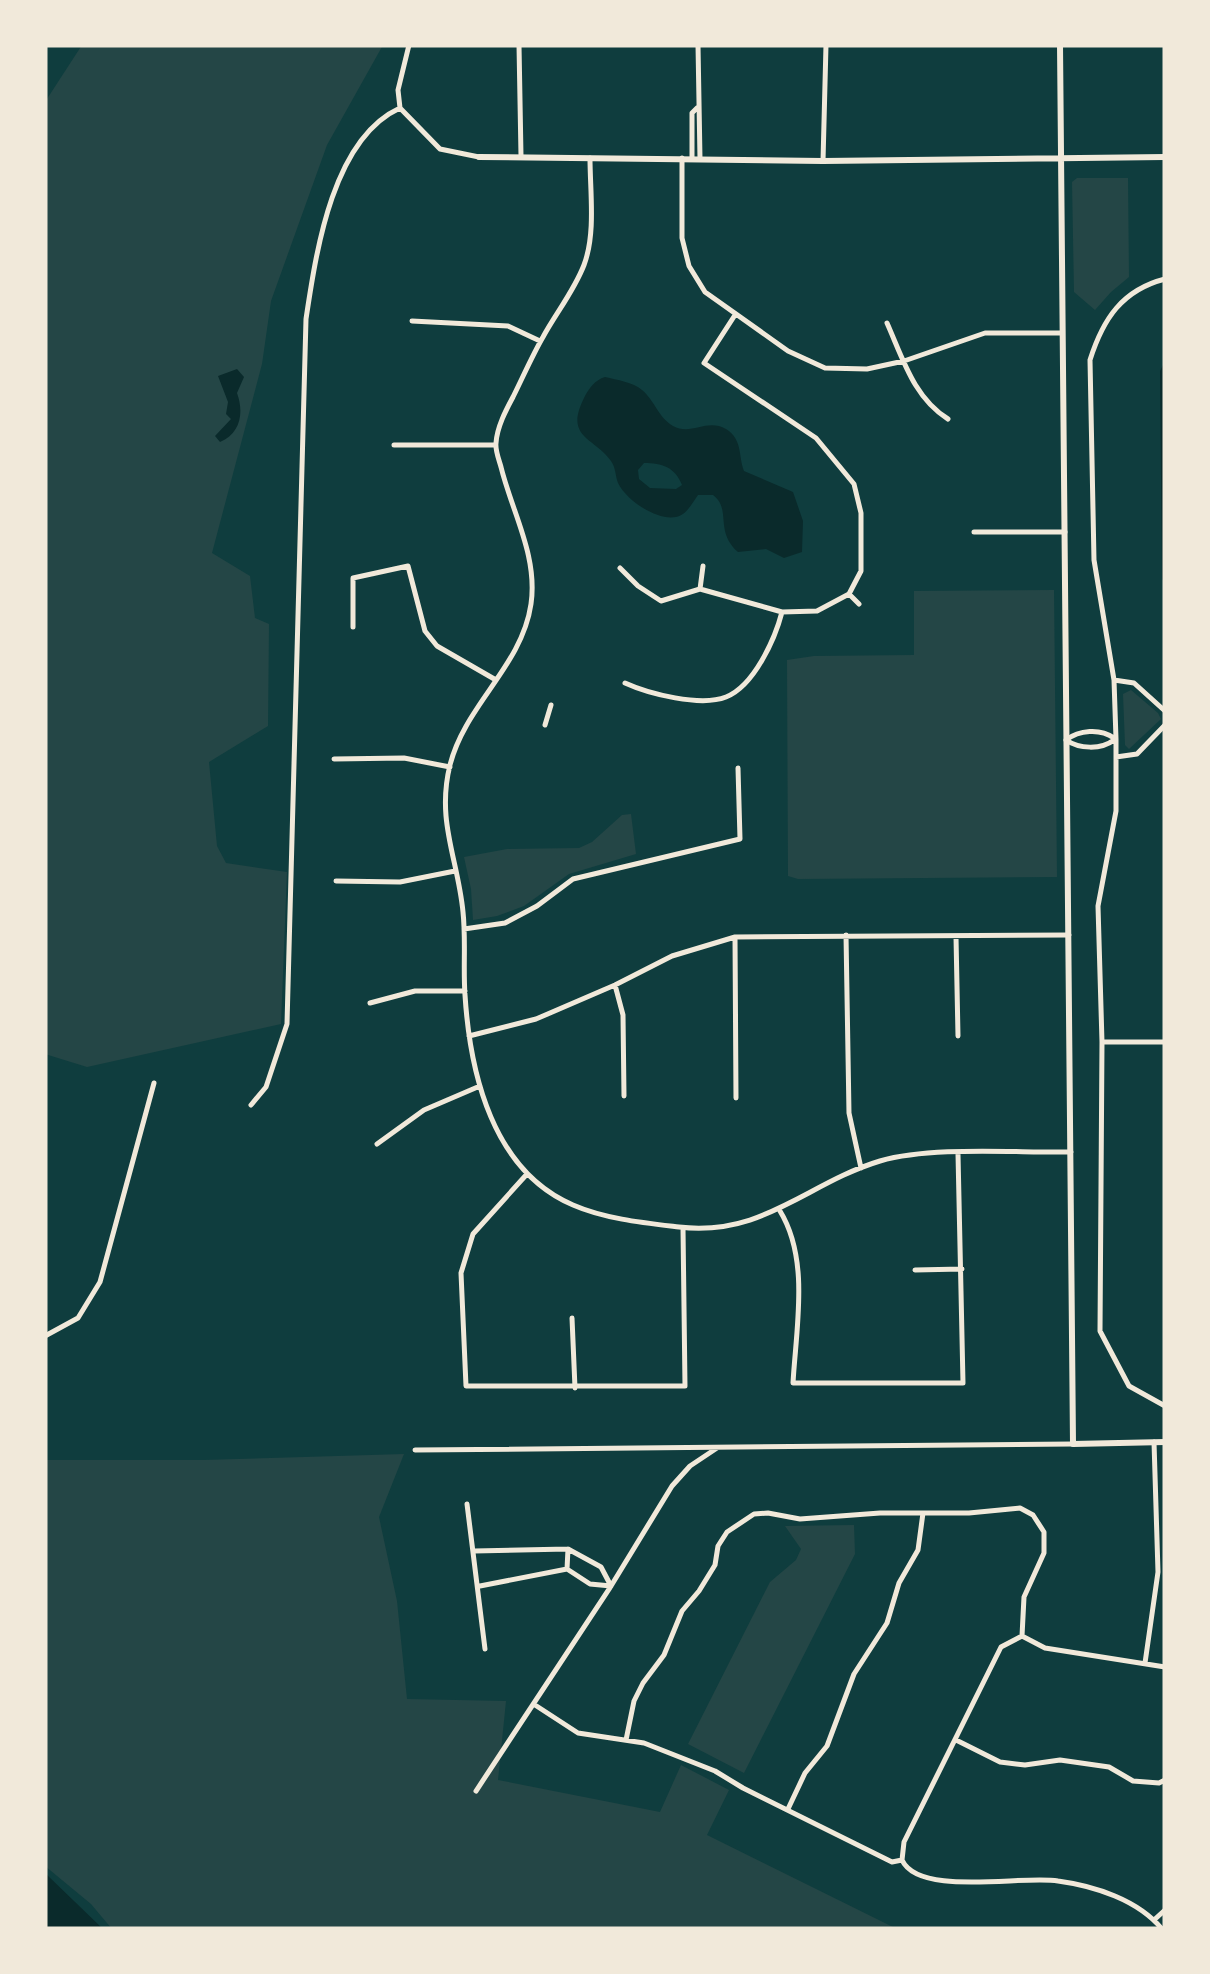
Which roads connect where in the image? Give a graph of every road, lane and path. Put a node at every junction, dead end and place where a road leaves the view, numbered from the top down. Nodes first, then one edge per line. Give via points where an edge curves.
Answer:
1 (409, 45) edge
2 (519, 45) edge
3 (698, 45) edge
4 (826, 45) edge
5 (1060, 45) edge
6 (400, 108) junction
7 (521, 156) junction
8 (479, 157) joint
9 (590, 157) junction
10 (1165, 157) edge
11 (682, 158) junction
12 (1060, 158) junction
13 (696, 159) junction
14 (823, 161) junction
15 (1165, 279) edge
16 (734, 316) junction
17 (412, 321) dead end
18 (888, 324) dead end
19 (1062, 332) junction
20 (540, 341) junction
21 (904, 360) junction
22 (948, 419) dead end
23 (496, 444) junction
24 (394, 446) dead end
25 (974, 532) dead end
26 (1066, 532) junction
27 (703, 566) dead end
28 (620, 568) dead end
29 (700, 589) junction
30 (849, 594) junction
31 (860, 604) dead end
32 (782, 612) junction
33 (354, 626) dead end
34 (496, 680) junction
35 (1114, 680) junction
36 (625, 683) dead end
37 (551, 706) dead end
38 (1165, 711) edge
39 (545, 724) dead end
40 (1165, 725) edge
41 (1086, 732) junction
42 (1116, 739) junction
43 (1066, 740) junction
44 (1086, 746) junction
45 (1116, 757) junction
46 (334, 759) dead end
47 (450, 767) junction
48 (738, 768) dead end
49 (455, 871) junction
50 (336, 881) dead end
51 (464, 929) junction
52 (846, 935) junction
53 (956, 936) junction
54 (1070, 936) junction
55 (734, 938) junction
56 (615, 985) junction
57 (465, 991) junction
58 (370, 1003) dead end
59 (469, 1036) junction
60 (958, 1036) dead end
61 (1102, 1042) junction
62 (1165, 1042) edge
63 (154, 1083) dead end
64 (480, 1086) junction
65 (624, 1096) dead end
66 (736, 1098) dead end
67 (251, 1104) dead end
68 (377, 1144) dead end
69 (1070, 1152) junction
70 (958, 1154) junction
71 (861, 1168) junction
72 (526, 1174) junction
73 (780, 1210) junction
74 (684, 1228) junction
75 (962, 1269) junction
76 (915, 1270) dead end
77 (572, 1318) dead end
78 (45, 1336) edge
79 (574, 1388) junction
80 (1165, 1406) edge
81 (1154, 1442) junction
82 (1165, 1442) edge
83 (1073, 1444) junction
84 (719, 1447) junction
85 (414, 1450) dead end
86 (466, 1504) dead end
87 (924, 1514) junction
88 (568, 1549) junction
89 (474, 1551) junction
90 (567, 1570) junction
91 (479, 1586) junction
92 (611, 1586) junction
93 (1022, 1636) junction
94 (484, 1649) dead end
95 (1145, 1664) junction
96 (1165, 1667) edge
97 (535, 1705) junction
98 (626, 1740) junction
99 (956, 1740) junction
100 (1165, 1780) edge
101 (476, 1791) dead end
102 (788, 1809) junction
103 (902, 1860) junction
104 (1165, 1910) edge
105 (1154, 1920) junction
106 (1162, 1929) edge

1 - 6 street
2 - 7 street
3 - 13 street
4 - 14 street
5 - 12 street
6 - 8 street via 440,149
6 - 67 street via 367,132 346,167 316,254 306,319 287,1024 266,1088
7 - 8 street
7 - 9 street
9 - 11 street
9 - 20 street via 588,253
10 - 12 street
11 - 13 street
11 - 16 street via 682,238 689,266 705,292
12 - 14 street
12 - 19 street
13 - 14 street
15 - 35 street via 1144,284 1118,303 1090,360 1094,560
16 - 21 street via 825,368 867,369
16 - 30 street via 704,363 816,438 854,484 861,571
17 - 20 street via 508,326
18 - 21 street
19 - 21 street via 984,332
19 - 26 street
20 - 23 street
21 - 22 street via 917,390
23 - 24 street
23 - 34 street via 528,548 532,602 519,645
25 - 26 street
26 - 43 street
27 - 29 street
28 - 29 street via 661,601
29 - 32 street
30 - 31 street
30 - 32 street via 817,611
32 - 36 street via 773,643 725,698 664,698
33 - 34 street via 353,578 408,566 425,630 437,646
34 - 47 street via 469,718
35 - 38 street via 1134,683
35 - 42 street
37 - 39 street
40 - 45 street via 1137,754
41 - 42 street
41 - 43 street
41 - 44 street
42 - 44 street
42 - 45 street
43 - 44 street
43 - 54 street
45 - 61 street via 1116,811 1098,906
46 - 47 street via 404,758
47 - 49 street via 444,818
48 - 51 street via 740,839 573,879 506,923
49 - 50 street via 400,882
49 - 51 street
51 - 57 street
52 - 53 street
52 - 55 street
52 - 71 street via 849,1112
53 - 54 street
53 - 60 street
54 - 69 street
55 - 56 street via 672,956
55 - 66 street
56 - 59 street via 536,1019
56 - 65 street via 623,1015
57 - 58 street via 415,991
57 - 59 street
59 - 64 street
61 - 62 street
61 - 80 street via 1100,1331 1129,1386
63 - 78 street via 100,1282 78,1318
64 - 68 street via 424,1110
64 - 72 street
69 - 70 street
69 - 83 street
70 - 71 street via 908,1155
70 - 75 street
71 - 73 street
72 - 74 street via 576,1206
72 - 79 street via 473,1234 461,1273 466,1386
73 - 74 street via 734,1224
73 - 75 street via 792,1230 798,1265 793,1384 963,1382
74 - 79 street via 685,1386
75 - 76 street
77 - 79 street
81 - 82 street
81 - 83 street
81 - 95 street via 1158,1572
83 - 84 street
84 - 85 street
84 - 92 street via 672,1486
86 - 89 street
87 - 93 street via 1020,1508 1033,1515 1044,1532 1044,1553 1024,1596
87 - 98 street via 800,1520 768,1513 742,1520 718,1546 715,1565 643,1683
87 - 102 street via 918,1550 899,1583 888,1623 854,1674 827,1746 805,1772
88 - 89 street
88 - 90 street
88 - 92 street via 601,1566
89 - 91 street
90 - 91 street
90 - 92 street via 590,1584
91 - 94 street
92 - 97 street
93 - 95 street via 1045,1648
93 - 99 street via 1001,1647
95 - 96 street
97 - 98 street via 578,1732
97 - 101 street
98 - 102 street via 716,1771
99 - 100 street via 1000,1762 1060,1760 1108,1767 1133,1781
99 - 103 street via 904,1842
102 - 103 street via 892,1862
103 - 105 street via 911,1872 939,1881 1059,1880 1120,1898
104 - 105 street
105 - 106 street

